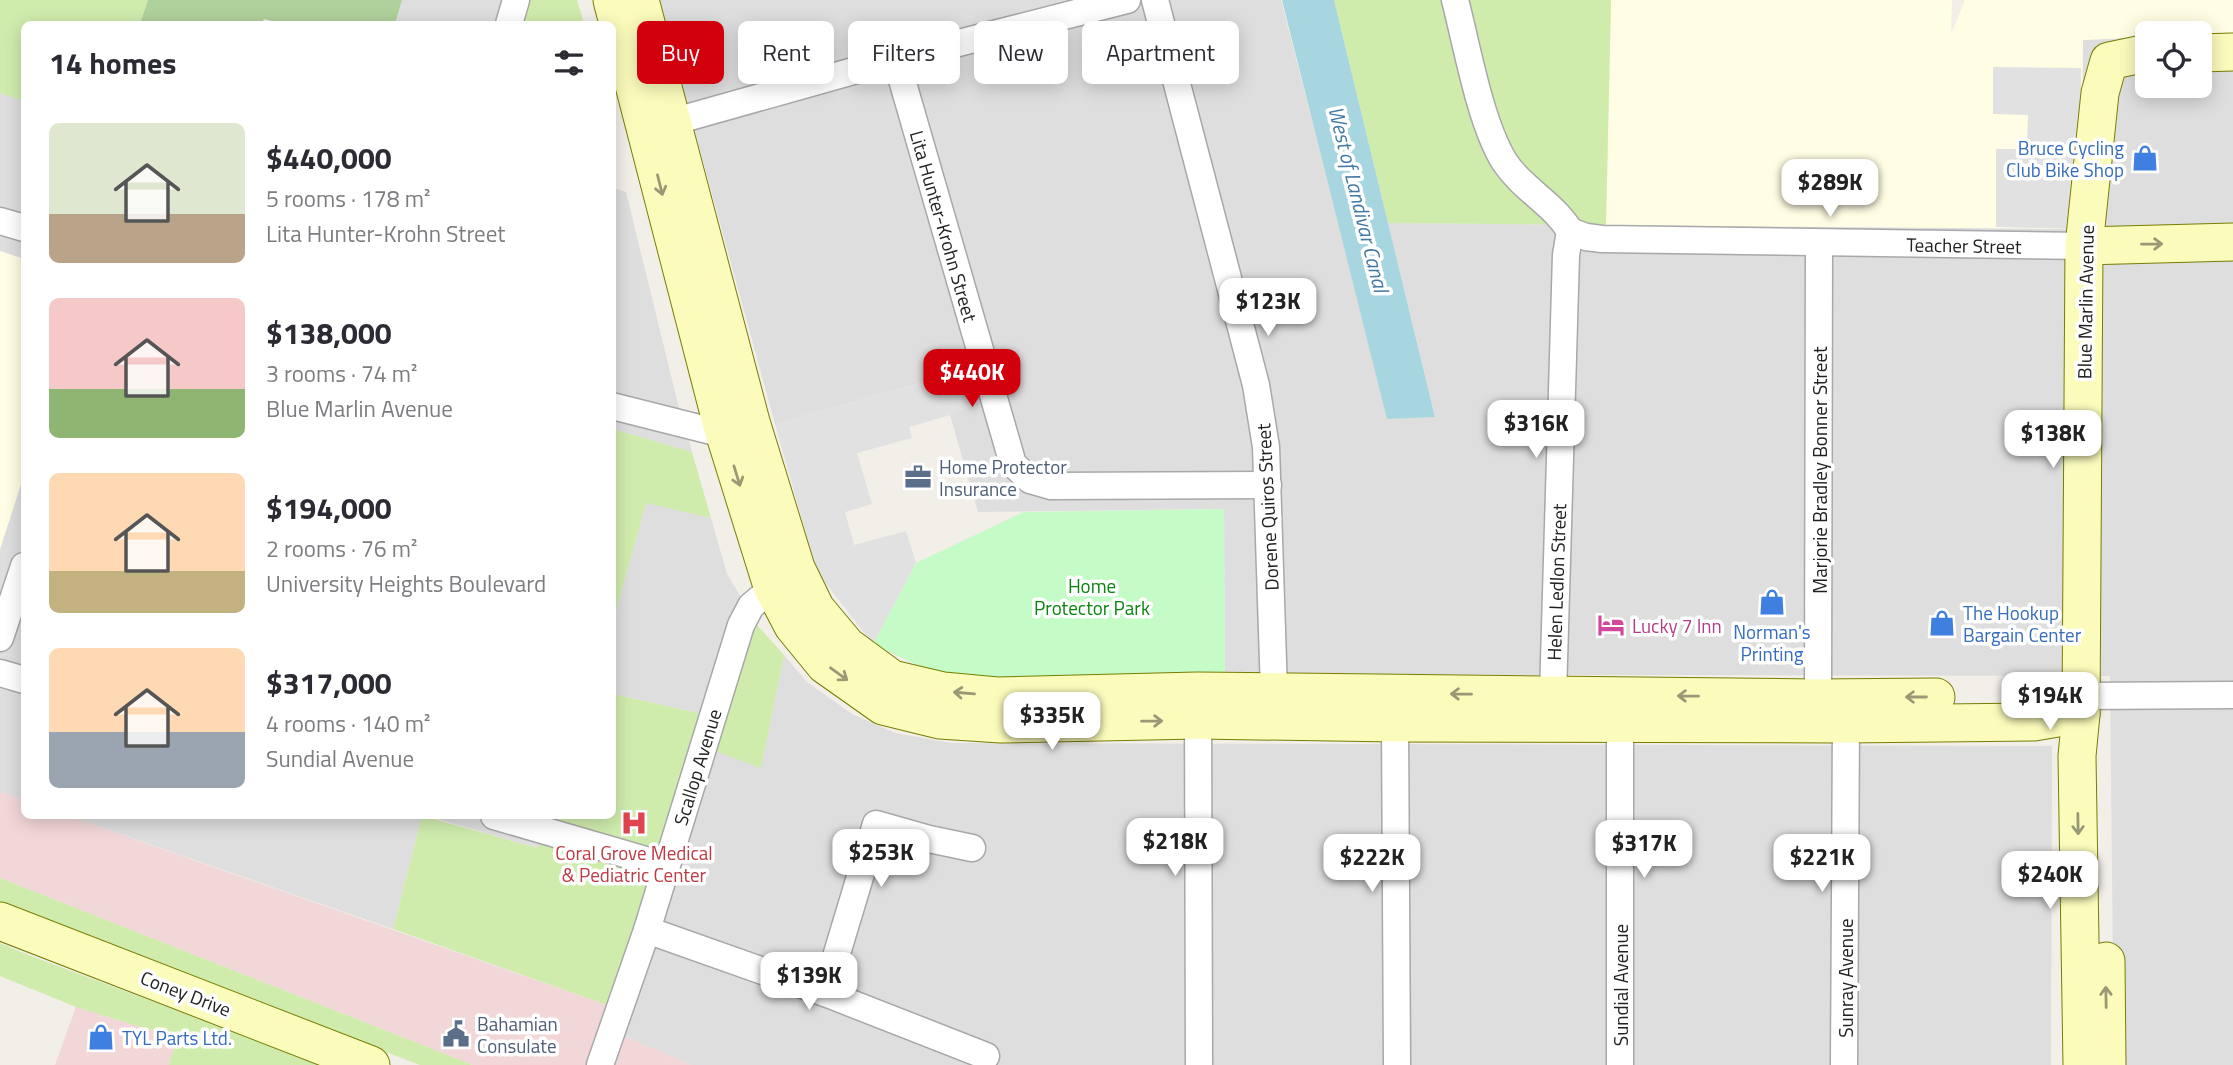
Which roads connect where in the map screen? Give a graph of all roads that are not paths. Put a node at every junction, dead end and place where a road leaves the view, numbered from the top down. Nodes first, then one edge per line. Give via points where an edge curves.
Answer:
1 (516, 0) edge
2 (612, 0) edge
3 (640, 0) edge
4 (1127, 0) edge
5 (1155, 0) edge
6 (1455, 0) edge
7 (510, 21) edge
8 (960, 44) edge
9 (2233, 52) edge
10 (2212, 53) edge
11 (2135, 56) edge
12 (848, 74) edge
13 (904, 84) edge
14 (659, 126) junction
15 (0, 221) edge
16 (21, 227) edge
17 (1570, 231) junction
18 (2233, 242) edge
19 (1819, 243) junction
20 (2084, 246) junction
21 (616, 407) edge
22 (737, 426) junction
23 (1268, 485) junction
24 (21, 575) edge
25 (784, 577) junction
26 (0, 638) edge
27 (0, 673) edge
28 (21, 679) edge
29 (1274, 692) junction
30 (1553, 695) junction
31 (2233, 695) edge
32 (1818, 698) junction
33 (1198, 705) junction
34 (2081, 705) junction
35 (2033, 709) junction
36 (1620, 710) junction
37 (1395, 723) junction
38 (1846, 724) junction
39 (504, 819) edge
40 (972, 848) dead end
41 (666, 866) junction
42 (0, 921) edge
43 (647, 930) junction
44 (825, 993) junction
45 (986, 1056) dead end
46 (371, 1065) edge
47 (600, 1065) edge
48 (1199, 1065) edge
49 (1397, 1065) edge
50 (1620, 1065) edge
51 (1844, 1065) edge
52 (2082, 1065) edge
53 (2108, 1065) edge

1 - 7 street
2 - 14 street
3 - 14 street
4 - 8 street
5 - 23 street, Dorene Quiros Street via 1256,384
6 - 17 street via 1483,108 1503,159
9 - 10 street
11 - 20 street, Blue Marlin Avenue via 2109,61 2100,93
12 - 14 street
13 - 23 street, Lita Hunter-Krohn Street via 1013,464 1030,480 1051,486
14 - 22 street
15 - 16 street
17 - 19 street, Teacher Street via 1601,239
17 - 30 street, Helen Ledlon Street
20 -> 18 street, Teacher Street
19 - 20 street, Teacher Street
19 - 32 street, Marjorie Bradley Bonner Street
20 - 34 street, Blue Marlin Avenue
21 - 22 street via 698,429
22 - 25 street
23 - 29 street, Dorene Quiros Street
24 - 26 street
25 - 33 street via 793,626 825,665 883,706 940,720 1001,724
25 - 41 street, Scallop Avenue via 751,606 741,625
27 - 28 street
30 -> 29 street
29 - 33 street
30 - 36 street
31 - 34 street
35 -> 32 street
32 -> 36 street
33 - 37 street
33 - 48 street
34 - 35 street
34 -> 52 street, Blue Marlin Avenue via 2077,756
53 -> 34 street, Blue Marlin Avenue via 2102,755
35 - 38 street
36 - 37 street
36 - 38 street
36 - 50 street, Sundial Avenue
37 - 49 street
38 - 51 street, Sunray Avenue
39 - 41 street
40 - 44 street via 876,824
41 - 43 street, Scallop Avenue
42 - 46 street, Coney Drive
43 - 44 street
43 - 47 street, Scallop Avenue
44 - 45 street

